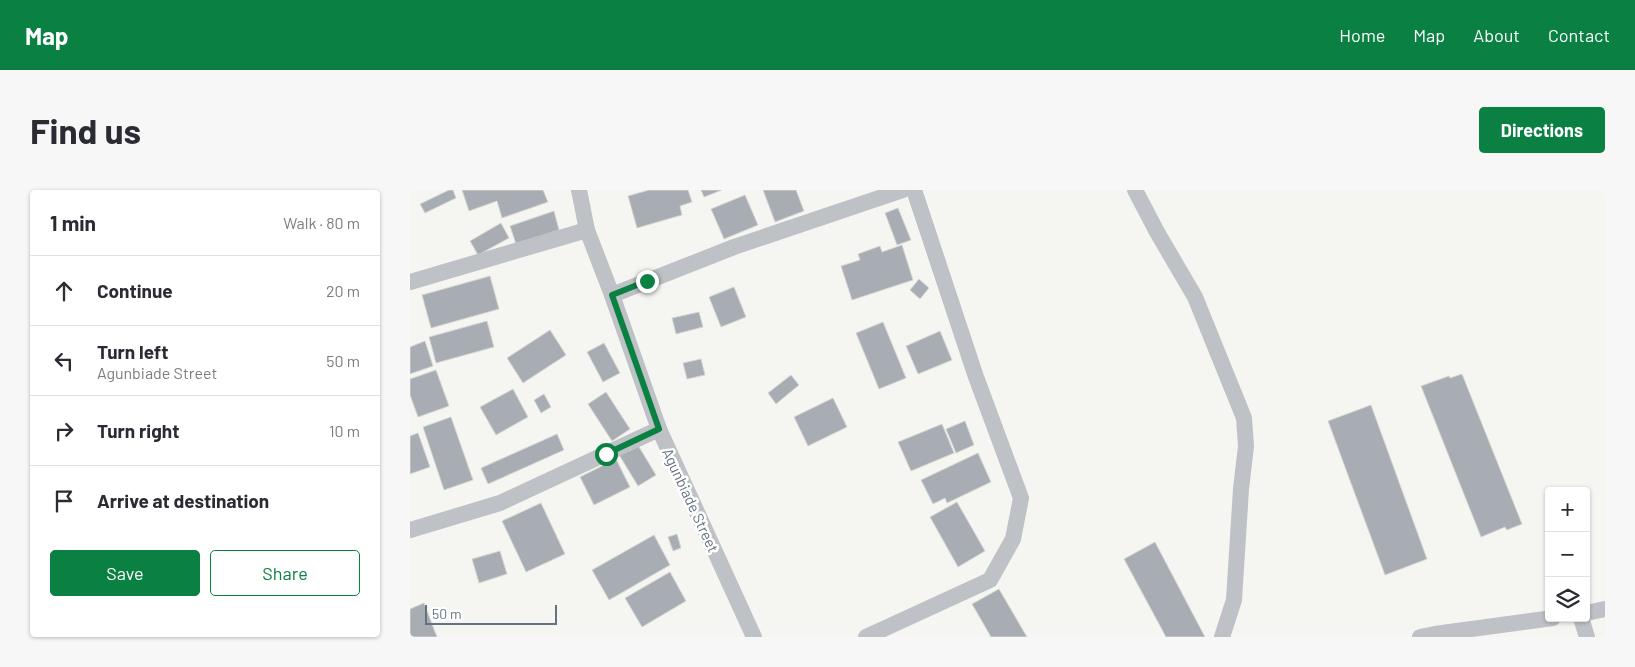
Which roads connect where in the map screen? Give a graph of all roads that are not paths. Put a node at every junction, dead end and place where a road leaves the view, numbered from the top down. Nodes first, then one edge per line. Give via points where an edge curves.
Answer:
1 (579, 190) edge
2 (903, 190) edge
3 (914, 190) edge
4 (1135, 190) edge
5 (587, 230) junction
6 (410, 282) edge
7 (612, 295) junction
8 (659, 429) junction
9 (410, 530) edge
10 (1605, 609) edge
11 (1590, 612) edge
12 (1545, 619) edge
13 (1582, 622) edge
14 (754, 637) edge
15 (866, 637) edge
16 (1222, 637) edge
17 (1420, 637) edge
18 (1587, 637) edge

1 - 5 street, Agunbiade Street
2 - 7 street via 734,247
3 - 15 street via 976,377 1021,498 1013,539 990,580
4 - 16 street via 1195,297 1244,418 1246,446 1234,600
5 - 6 street
5 - 7 street, Agunbiade Street
7 - 8 street, Agunbiade Street
8 - 9 street via 500,503
8 - 14 street, Agunbiade Street
10 - 11 street
12 - 17 street
13 - 18 street

